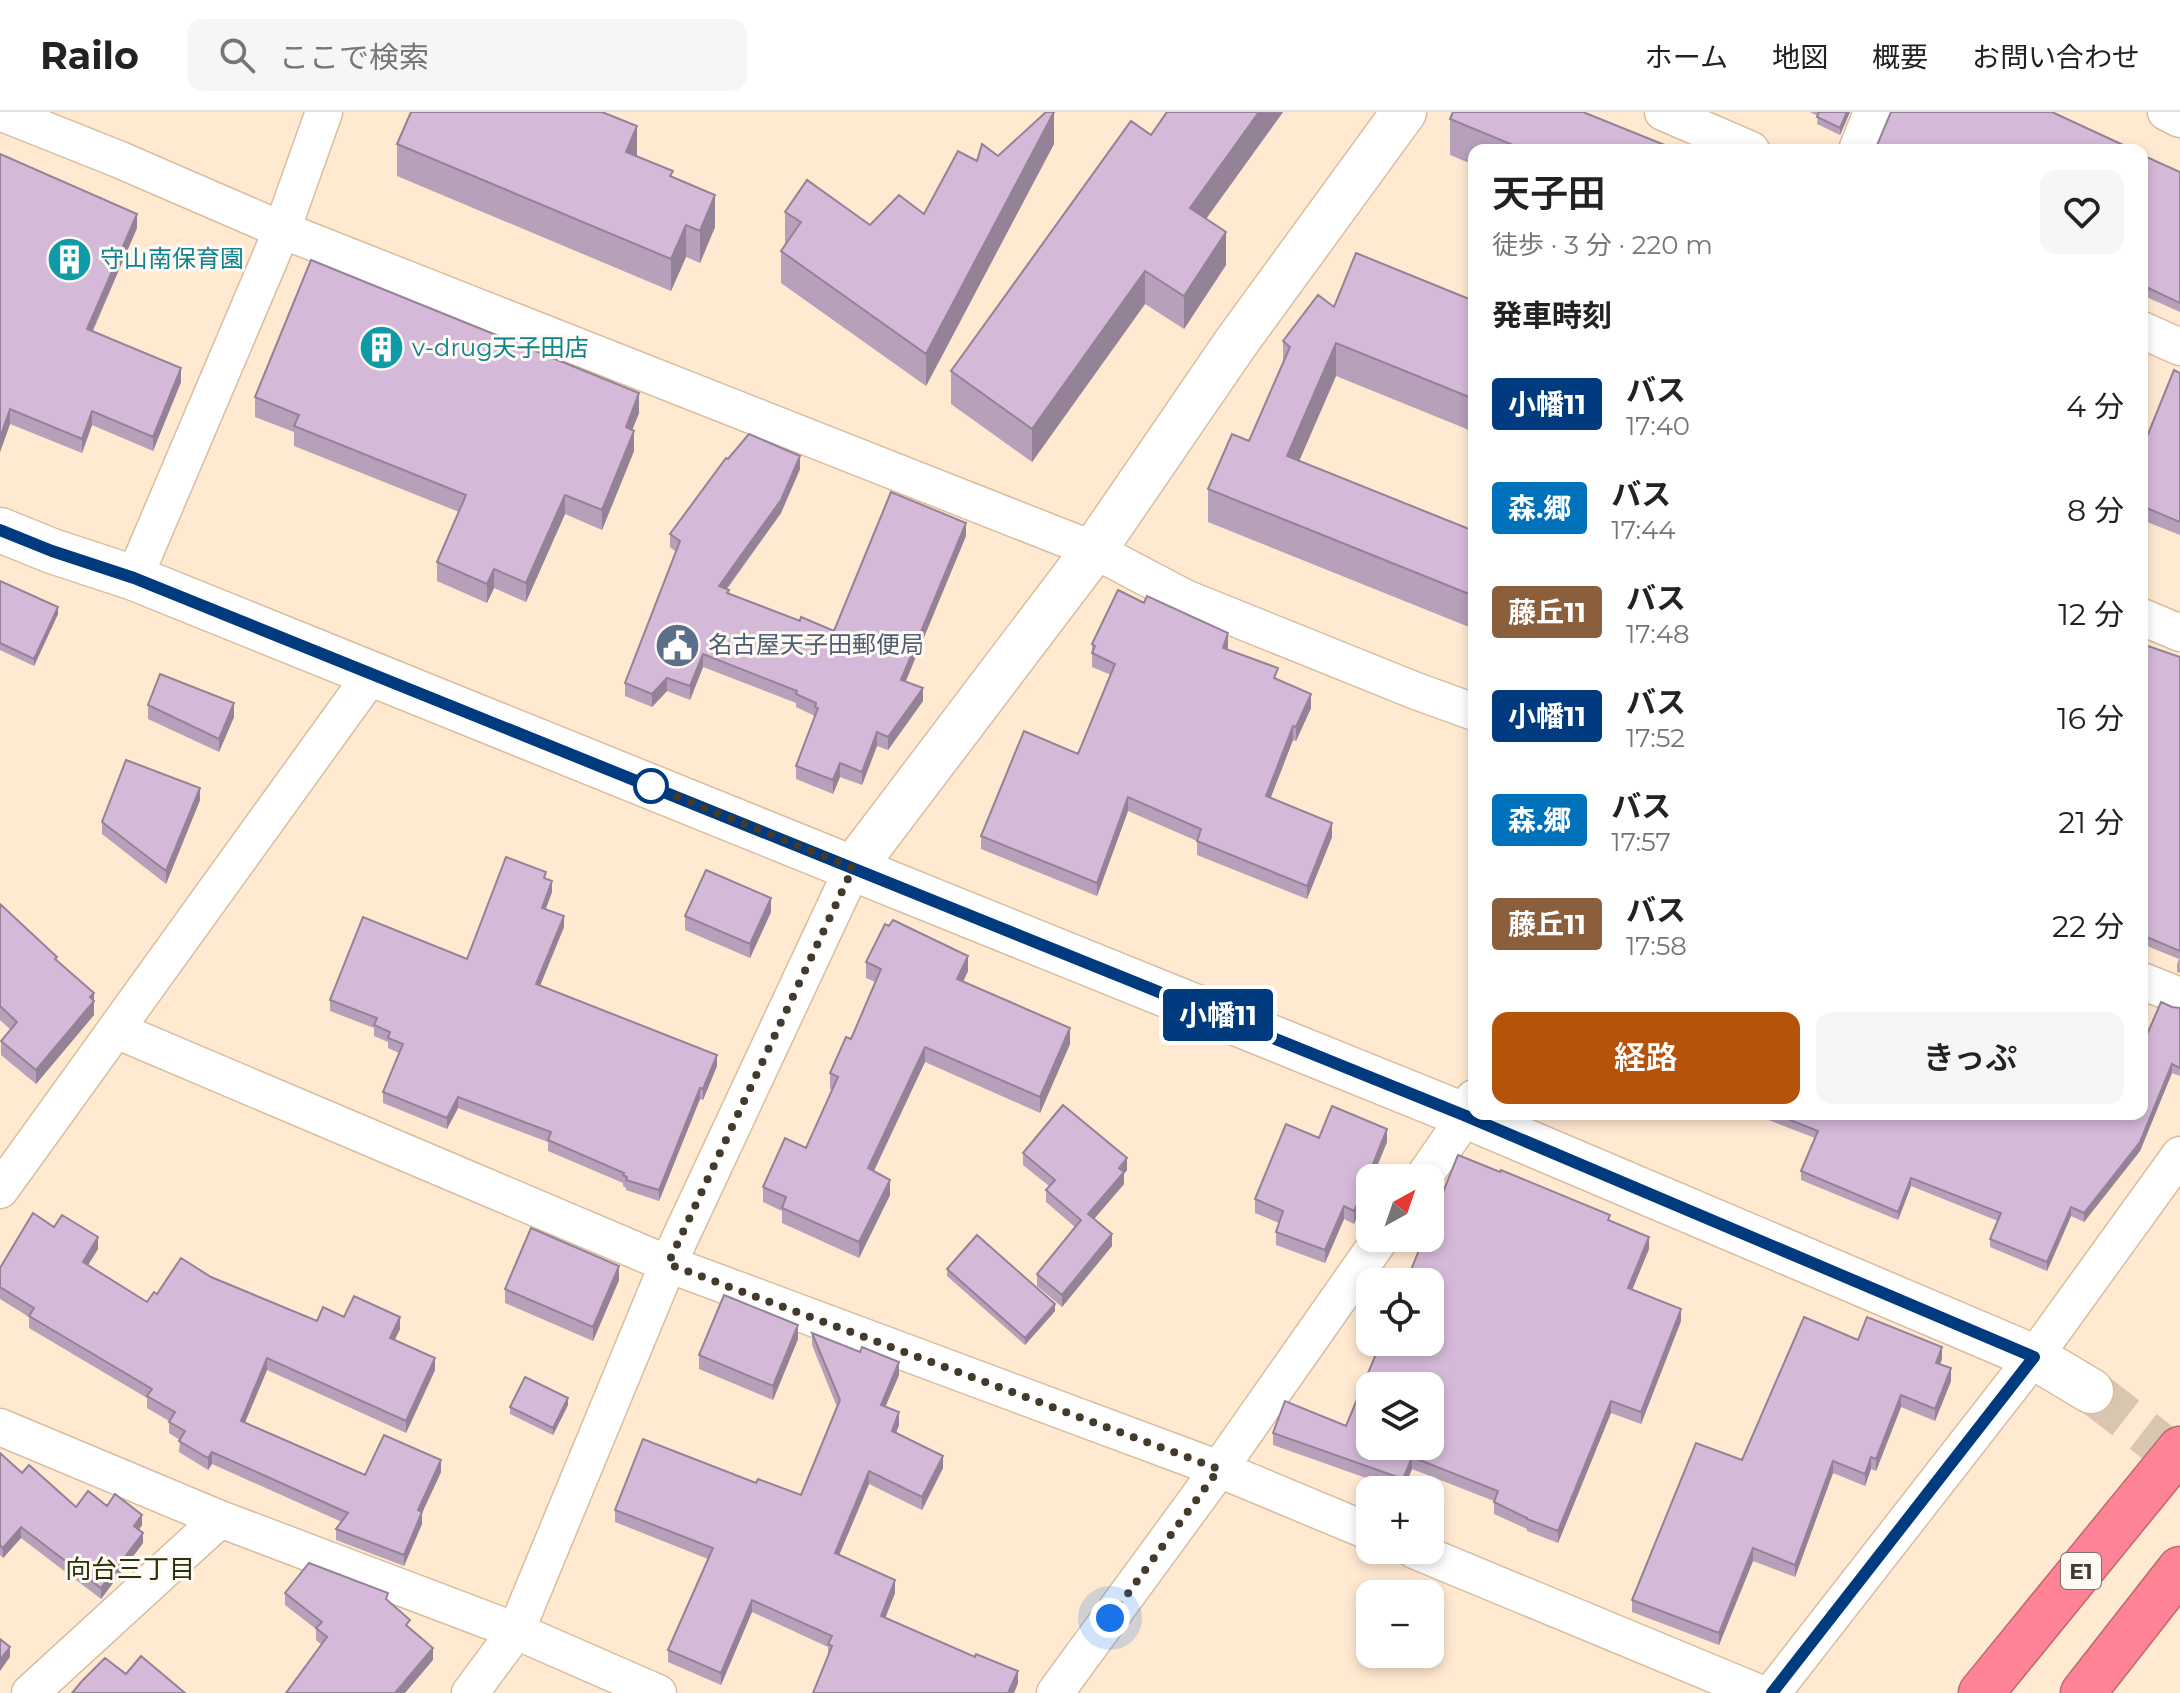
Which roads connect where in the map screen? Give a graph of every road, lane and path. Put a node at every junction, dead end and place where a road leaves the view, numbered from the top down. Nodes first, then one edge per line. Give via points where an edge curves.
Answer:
1 (0, 112) edge
2 (324, 112) edge
3 (1404, 112) edge
4 (1663, 112) edge
5 (1872, 112) edge
6 (2166, 112) edge
7 (2180, 119) edge
8 (1737, 144) edge
9 (1859, 144) edge
10 (282, 230) junction
11 (2148, 333) edge
12 (2180, 347) edge
13 (0, 530) edge
14 (1094, 550) junction
15 (134, 578) junction
16 (2148, 620) edge
17 (2180, 633) edge
18 (372, 674) junction
19 (1468, 710) edge
20 (853, 868) junction
21 (2148, 983) edge
22 (2180, 996) edge
23 (116, 1030) junction
24 (1468, 1106) edge
25 (1468, 1110) edge
26 (1499, 1120) edge
27 (2180, 1155) edge
28 (1432, 1164) edge
29 (0, 1190) edge
30 (1371, 1252) edge
31 (668, 1264) junction
32 (2034, 1357) junction
33 (2091, 1391) tunnel mouth
34 (0, 1427) edge
35 (2180, 1449) edge
36 (1219, 1469) junction
37 (220, 1519) junction
38 (1356, 1526) edge
39 (1444, 1562) edge
40 (2180, 1569) edge
41 (516, 1631) junction
42 (30, 1693) edge
43 (470, 1693) edge
44 (658, 1693) edge
45 (1055, 1693) edge
46 (1759, 1693) edge
47 (1772, 1693) edge
48 (1981, 1693) edge
49 (2083, 1693) edge

1 - 10 street
2 - 10 street
3 - 14 street
4 - 8 street
5 - 9 street
6 - 7 street
10 - 14 street
10 - 15 street
11 - 12 street
13 - 15 street
14 - 19 street via 1185,598
14 - 20 street
15 - 18 street
16 - 17 street
18 - 20 street
18 - 23 street
20 - 24 street
20 - 31 street
21 - 22 street
23 - 29 street
23 - 31 street
25 - 28 street
26 - 32 street
27 - 32 street
30 - 36 street
31 - 36 street
31 - 41 street
32 - 33 street
32 - 47 street
34 - 37 street
35 - 48 highway, E1
36 - 38 street
36 - 45 street
37 - 41 street
37 - 42 street
39 - 46 street
40 - 49 highway
41 - 43 street
41 - 44 street

